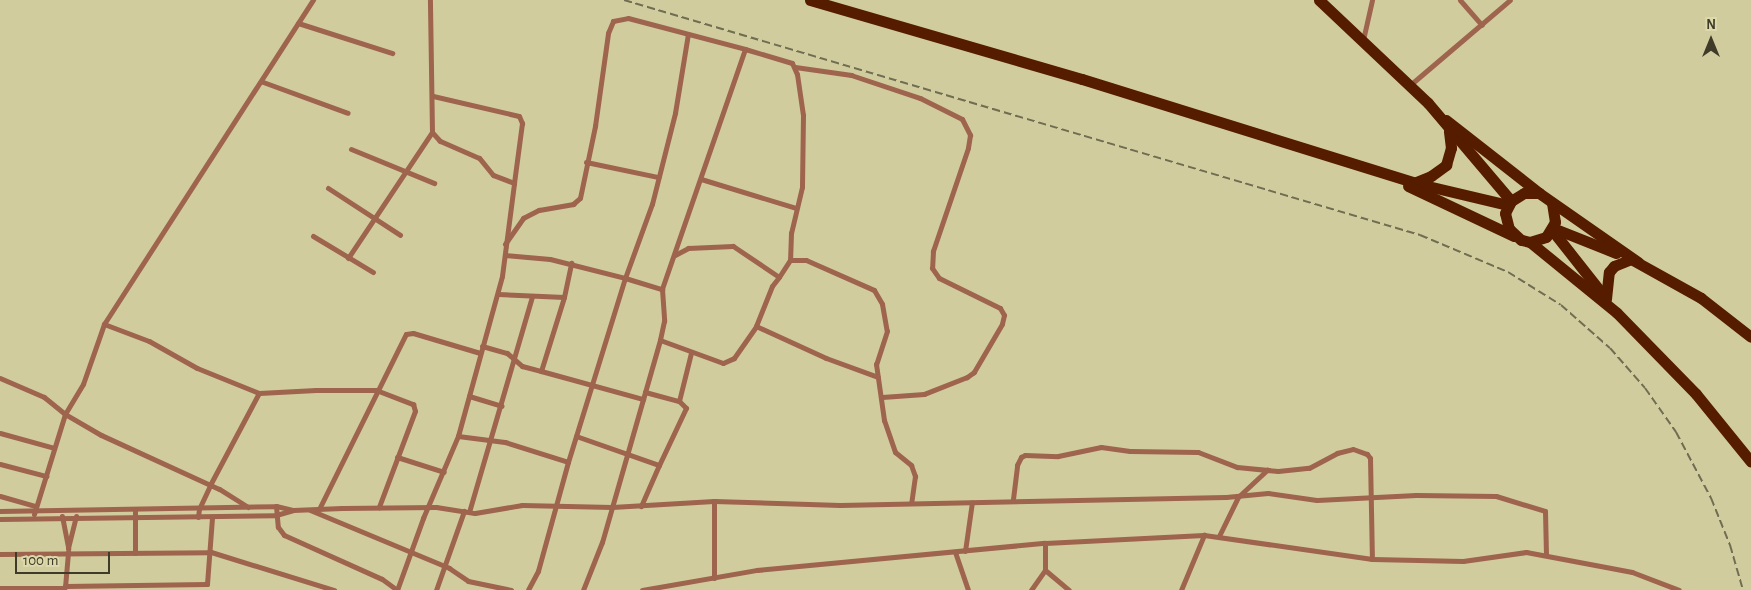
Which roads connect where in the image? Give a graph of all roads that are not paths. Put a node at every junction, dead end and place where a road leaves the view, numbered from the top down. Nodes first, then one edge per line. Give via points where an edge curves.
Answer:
1 (313, 0) edge
2 (430, 0) edge
3 (810, 0) edge
4 (1319, 0) edge
5 (1372, 0) edge
6 (1460, 0) edge
7 (1510, 0) edge
8 (298, 23) junction
9 (1482, 25) junction
10 (688, 34) junction
11 (1362, 40) junction
12 (746, 49) junction
13 (392, 53) dead end
14 (795, 67) junction
15 (263, 82) junction
16 (1410, 85) junction
17 (433, 96) junction
18 (1435, 111) junction
19 (348, 113) dead end
20 (1449, 131) junction
21 (432, 132) junction
22 (351, 149) dead end
23 (586, 162) junction
24 (1375, 170) junction
25 (406, 172) junction
26 (658, 177) junction
27 (701, 179) junction
28 (434, 183) dead end
29 (514, 183) junction
30 (1415, 183) junction
31 (328, 188) dead end
32 (1540, 193) junction
33 (1509, 203) junction
34 (1552, 203) junction
35 (796, 208) junction
36 (375, 219) junction
37 (1552, 229) junction
38 (400, 235) dead end
39 (313, 236) dead end
40 (1514, 236) junction
41 (1530, 242) junction
42 (505, 244) junction
43 (675, 254) junction
44 (505, 255) junction
45 (348, 258) junction
46 (790, 260) junction
47 (1635, 261) junction
48 (571, 263) junction
49 (373, 272) dead end
50 (779, 277) junction
51 (625, 278) junction
52 (662, 289) junction
53 (498, 294) junction
54 (532, 296) junction
55 (564, 297) junction
56 (1606, 299) junction
57 (1617, 313) junction
58 (104, 324) junction
59 (756, 326) junction
60 (1751, 337) edge
61 (660, 340) junction
62 (482, 346) junction
63 (480, 353) junction
64 (691, 353) junction
65 (516, 359) junction
66 (541, 371) junction
67 (878, 377) junction
68 (0, 378) edge
69 (594, 386) junction
70 (376, 390) junction
71 (645, 392) junction
72 (259, 393) junction
73 (469, 396) junction
74 (882, 397) junction
75 (643, 399) junction
76 (679, 401) junction
77 (502, 406) junction
78 (65, 414) junction
79 (0, 433) edge
80 (458, 436) junction
81 (576, 436) junction
82 (490, 440) junction
83 (54, 448) junction
84 (626, 453) junction
85 (397, 457) junction
86 (568, 462) junction
87 (1751, 462) edge
88 (0, 464) edge
89 (659, 465) junction
90 (1267, 470) junction
91 (444, 472) junction
92 (46, 476) junction
93 (210, 485) junction
94 (0, 496) edge
95 (1238, 497) junction
96 (1371, 497) junction
97 (714, 500) junction
98 (1013, 500) junction
99 (972, 502) junction
100 (911, 503) junction
101 (276, 506) junction
102 (641, 506) junction
103 (248, 507) junction
104 (379, 507) junction
105 (428, 507) junction
106 (612, 507) junction
107 (36, 508) junction
108 (198, 508) junction
109 (319, 508) junction
110 (555, 508) junction
111 (308, 509) junction
112 (62, 510) junction
113 (77, 510) junction
114 (135, 510) junction
115 (293, 510) junction
116 (0, 511) edge
117 (467, 512) junction
118 (276, 515) junction
119 (212, 516) junction
120 (198, 517) junction
121 (76, 518) junction
122 (134, 518) junction
123 (0, 519) edge
124 (32, 519) junction
125 (62, 519) junction
126 (1204, 535) junction
127 (1219, 536) junction
128 (1045, 543) junction
129 (68, 551) junction
130 (965, 551) junction
131 (134, 552) junction
132 (211, 552) junction
133 (955, 552) junction
134 (0, 554) edge
135 (412, 555) junction
136 (1546, 555) junction
137 (1372, 559) junction
138 (445, 566) junction
139 (1045, 570) junction
140 (714, 578) junction
141 (688, 583) junction
142 (0, 588) edge
143 (64, 588) edge
144 (144, 588) edge
145 (196, 588) edge
146 (331, 590) edge
147 (397, 590) edge
148 (436, 590) edge
149 (511, 590) edge
150 (528, 590) edge
151 (583, 590) edge
152 (642, 590) edge
153 (686, 590) edge
154 (968, 590) edge
155 (1031, 590) edge
156 (1069, 590) edge
157 (1181, 590) edge
158 (1679, 590) edge

1 - 8 street
2 - 17 street
3 - 24 main road
4 - 11 main road
5 - 11 street via 1368,27
6 - 9 street
7 - 9 street
8 - 13 street
8 - 15 street
9 - 16 street
10 - 12 street
10 - 23 street via 628,18 617,19 610,24 595,126
10 - 26 street via 675,113
11 - 16 main road
12 - 14 street
12 - 27 street
14 - 35 street via 804,115 802,187
14 - 74 street via 851,75 920,98 962,119 970,135 933,251 932,268 939,278 1000,308 1004,316 1002,324 974,372 967,377 924,394
15 - 19 street
15 - 58 street
16 - 18 main road
17 - 21 street
17 - 29 street via 520,116 522,123
18 - 20 main road
18 - 32 main road
20 - 30 main road via 1451,148 1446,165
20 - 33 main road
21 - 25 street
21 - 29 street via 440,141 479,158 493,175
22 - 25 street
23 - 26 street
23 - 42 street via 577,202 539,210 523,218
24 - 30 main road
24 - 40 main road
25 - 28 street
25 - 36 street
26 - 51 street via 652,204
27 - 35 street
27 - 43 street
29 - 42 street
30 - 33 main road
31 - 36 street
32 - 33 main road via 1524,193
32 - 34 main road
33 - 40 main road via 1506,222
34 - 37 main road via 1556,215
34 - 47 main road
35 - 46 street
36 - 38 street
36 - 45 street
37 - 41 main road via 1538,241
37 - 47 main road
37 - 56 main road
39 - 45 street
40 - 41 main road
41 - 57 main road
42 - 44 street
43 - 50 street via 688,248 733,246
43 - 52 street
44 - 48 street
44 - 53 street
45 - 49 street
46 - 50 street
46 - 67 street via 811,262 874,290 882,304 887,331 876,364
47 - 56 main road via 1614,266 1609,272
47 - 60 main road via 1701,298
48 - 51 street
48 - 55 street
50 - 59 street via 772,286
51 - 52 street
51 - 69 street
52 - 61 street via 664,321
53 - 54 street
53 - 62 street
54 - 55 street
54 - 65 street
55 - 66 street
56 - 57 main road
57 - 87 main road via 1696,394
58 - 72 street via 149,341 196,368
58 - 78 street via 83,384
59 - 64 street via 729,361 714,362
59 - 67 street via 826,358
61 - 64 street
61 - 71 street
62 - 63 street
62 - 65 street
63 - 70 street via 409,332
63 - 73 street
64 - 76 street
65 - 66 street via 522,366
65 - 77 street
66 - 69 street
67 - 74 street
68 - 78 street via 44,397
69 - 75 street
69 - 81 street
70 - 72 street
70 - 85 street via 410,401 415,407
70 - 109 street
71 - 75 street
71 - 76 street
72 - 93 street
73 - 77 street
73 - 80 street
74 - 100 street via 884,420 893,448 911,465 914,476
75 - 84 street
76 - 89 street via 685,404 685,413
77 - 82 street
78 - 83 street
78 - 93 street via 101,435
79 - 83 street
80 - 82 street
80 - 91 street
81 - 84 street
81 - 86 street
82 - 86 street
82 - 117 street
83 - 92 street
84 - 89 street
84 - 106 street
85 - 91 street
85 - 104 street
86 - 110 street
88 - 92 street
89 - 102 street
90 - 95 street
90 - 96 street via 1309,468 1344,450 1361,450 1370,458
90 - 98 street via 1236,468 1198,452 1095,447 1058,456 1021,457
91 - 105 street
92 - 107 street
93 - 103 street
93 - 108 street
94 - 107 street
95 - 96 street via 1268,493 1317,500
95 - 98 street
95 - 127 street
96 - 136 street via 1496,496 1524,503 1545,511
96 - 137 street
97 - 100 street via 797,505
97 - 102 street
97 - 140 street
98 - 99 street
99 - 100 street
99 - 130 street
101 - 103 street
101 - 115 street
101 - 118 street
102 - 106 street
103 - 108 street
104 - 105 street
104 - 109 street
105 - 117 street
105 - 135 street
106 - 110 street
106 - 151 street
107 - 112 street
107 - 116 street
107 - 124 street
108 - 114 street
108 - 120 street
109 - 111 street
110 - 117 street via 522,505
110 - 150 street via 538,571
111 - 115 street
111 - 135 street
112 - 113 street
112 - 125 street
113 - 114 street
113 - 121 street
114 - 122 street
115 - 118 street
117 - 138 street
118 - 119 street
118 - 147 street via 278,527 284,534 382,579
119 - 120 street
119 - 132 street
120 - 122 street
121 - 122 street
121 - 125 street
121 - 129 street
122 - 131 street
123 - 124 street
124 - 125 street
125 - 129 street
126 - 127 street
126 - 128 street
126 - 157 street
127 - 137 street via 1321,554
128 - 130 street
128 - 139 street
129 - 131 street
129 - 134 street
129 - 143 street
130 - 133 street
131 - 132 street
132 - 145 street via 209,580
132 - 146 street
133 - 140 street via 844,565 757,570
133 - 154 street
135 - 138 street
135 - 147 street
136 - 137 street via 1508,553 1454,561
136 - 158 street via 1632,572
138 - 148 street
138 - 149 street via 468,581
139 - 155 street
139 - 156 street
140 - 141 street
141 - 152 street
141 - 153 street
142 - 143 street
143 - 144 street
144 - 145 street

